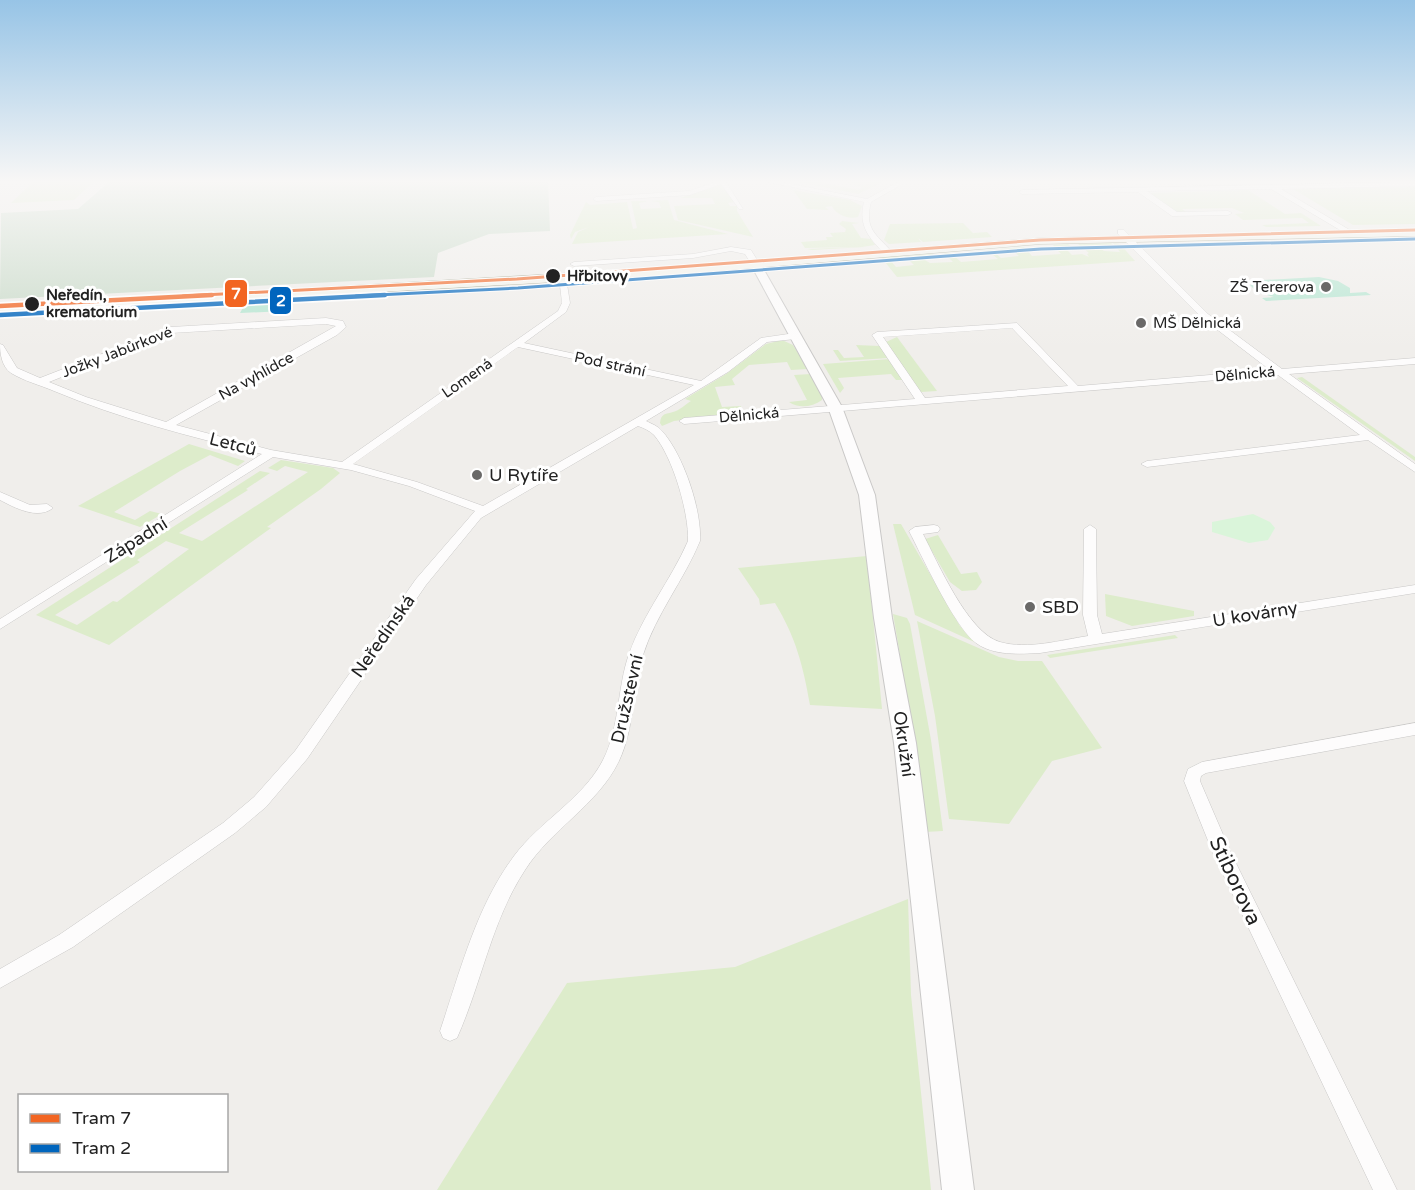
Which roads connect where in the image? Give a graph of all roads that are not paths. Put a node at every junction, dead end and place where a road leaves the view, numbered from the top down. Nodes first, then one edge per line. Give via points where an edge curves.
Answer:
1 (876, 238) edge
2 (1089, 238) edge
3 (1127, 238) edge
4 (886, 250) junction
5 (753, 260) junction
6 (721, 263) junction
7 (574, 264) dead end
8 (562, 278) junction
9 (0, 302) edge
10 (0, 310) edge
11 (339, 322) joint
12 (795, 336) junction
13 (517, 344) junction
14 (1, 351) edge
15 (1415, 361) edge
16 (1278, 371) junction
17 (39, 382) junction
18 (702, 384) junction
19 (1075, 388) junction
20 (921, 400) junction
21 (835, 407) junction
22 (684, 421) dead end
23 (639, 422) junction
24 (166, 426) junction
25 (1368, 437) junction
26 (271, 453) junction
27 (1147, 464) dead end
28 (343, 465) junction
29 (1415, 469) edge
30 (0, 496) edge
31 (47, 508) dead end
32 (483, 510) junction
33 (934, 529) dead end
34 (1090, 529) dead end
35 (1415, 589) edge
36 (0, 625) edge
37 (1096, 639) junction
38 (1415, 729) edge
39 (0, 979) edge
40 (450, 1031) dead end
41 (958, 1190) edge
42 (1385, 1190) edge

1 - 4 street
2 - 4 main road
3 - 16 street via 1204,316
4 - 5 main road
5 - 6 main road
5 - 7 street via 746,251 731,249 693,256
5 - 12 street, Okružní
6 - 8 main road
6 - 9 main road
8 - 10 main road
8 - 13 street, Lomená via 564,309
11 - 17 street, Jožky Jabůrkové via 176,329
11 - 24 street, Na vyhlídce via 334,333
12 - 18 street, Neředínská via 764,340
12 - 21 street, Okružní
13 - 18 street, Pod strání
13 - 28 street, Lomená
14 - 17 street, Letců via 13,370
15 - 16 street, Dělnická
16 - 19 street, Dělnická
16 - 25 street
17 - 24 street, Letců
18 - 23 street, Neředínská
19 - 20 street, Dělnická
19 - 20 street via 1014,326 877,336
20 - 21 street, Dělnická
21 - 22 street, Dělnická
21 - 41 street, Okružní via 864,485 874,531 883,618 905,743
23 - 32 street, Neředínská
23 - 40 street, Družstevní via 654,429 665,443 693,514 694,541 637,653 622,729 610,762 513,873 492,916
24 - 26 street, Letců
25 - 27 street
25 - 29 street
26 - 28 street, Letců
26 - 36 street, Západní
28 - 32 street, Letců via 413,484
30 - 31 street via 32,510
32 - 39 street, Neředínská via 421,582 301,755 260,802 229,828 66,941
33 - 37 street, U kovárny via 915,531 959,610 980,639 1000,648 1040,648
34 - 37 street via 1090,615
35 - 37 street, U kovárny
38 - 42 street, Stiborova via 1202,768 1191,781 1227,864

